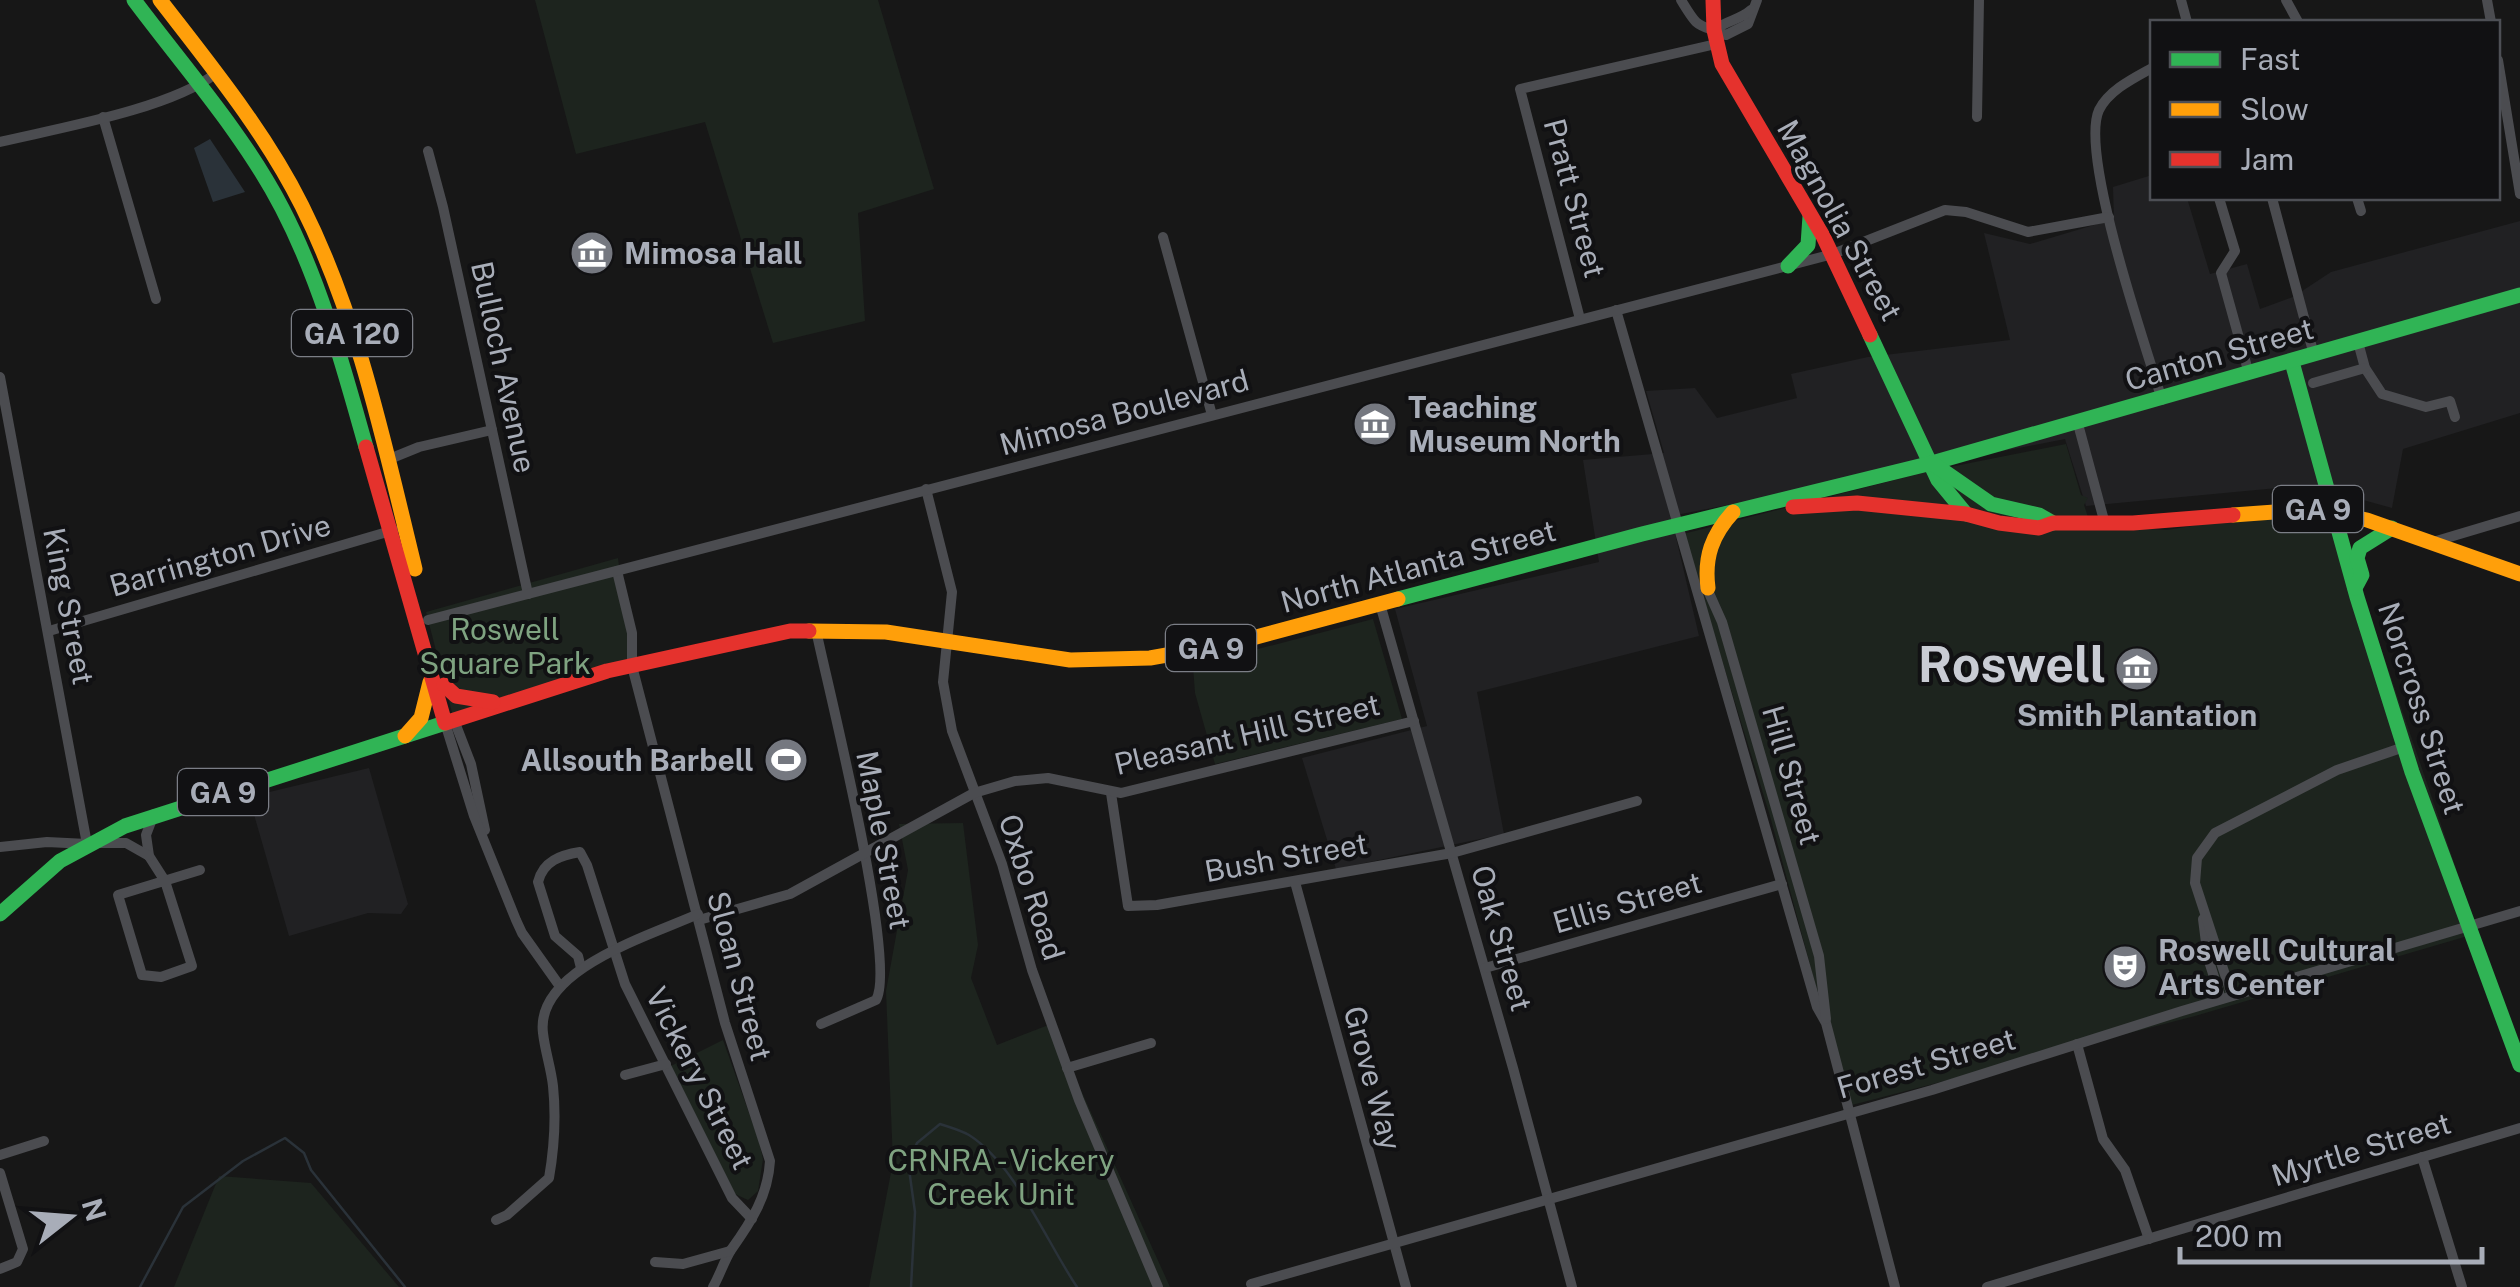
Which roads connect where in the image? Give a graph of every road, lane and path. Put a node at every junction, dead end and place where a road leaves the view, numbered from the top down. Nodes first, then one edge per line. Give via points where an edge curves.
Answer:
1 (134, 0) edge
2 (160, 0) edge
3 (1681, 0) edge
4 (1713, 0) edge
5 (1979, 0) edge
6 (1755, 4) edge
7 (1715, 37) junction
8 (2150, 69) edge
9 (2500, 72) edge
10 (215, 74) junction
11 (200, 85) junction
12 (103, 117) junction
13 (1977, 117) dead end
14 (0, 142) edge
15 (428, 151) dead end
16 (2520, 194) edge
17 (2221, 200) edge
18 (2273, 200) edge
19 (2357, 200) edge
20 (2360, 211) dead end
21 (1810, 212) junction
22 (2109, 217) junction
23 (1164, 237) dead end
24 (1833, 254) junction
25 (1788, 266) junction
26 (2520, 294) edge
27 (156, 299) dead end
28 (1616, 310) junction
29 (1580, 319) junction
30 (2358, 342) junction
31 (2314, 355) junction
32 (2292, 362) junction
33 (2365, 368) junction
34 (2249, 374) junction
35 (0, 377) edge
36 (2313, 383) dead end
37 (2162, 400) junction
38 (1212, 415) junction
39 (2454, 416) dead end
40 (2078, 424) junction
41 (492, 430) junction
42 (386, 460) junction
43 (1932, 463) junction
44 (926, 489) junction
45 (1740, 510) junction
46 (2332, 511) junction
47 (1966, 514) junction
48 (2520, 516) edge
49 (2053, 523) junction
50 (2106, 524) junction
51 (1680, 525) junction
52 (398, 528) junction
53 (2392, 528) junction
54 (2432, 542) junction
55 (1687, 547) junction
56 (617, 571) junction
57 (2520, 574) edge
58 (1708, 588) junction
59 (2355, 588) junction
60 (528, 594) junction
61 (1380, 604) junction
62 (428, 620) junction
63 (816, 630) junction
64 (49, 631) junction
65 (948, 642) junction
66 (429, 662) junction
67 (632, 666) junction
68 (444, 685) junction
69 (505, 702) junction
70 (449, 721) junction
71 (1414, 721) junction
72 (405, 736) junction
73 (2404, 747) junction
74 (974, 793) junction
75 (1110, 793) junction
76 (1637, 801) dead end
77 (154, 814) junction
78 (88, 843) junction
79 (0, 847) edge
80 (864, 853) junction
81 (1452, 854) junction
82 (149, 856) junction
83 (200, 870) dead end
84 (164, 881) junction
85 (1295, 882) junction
86 (1782, 884) junction
87 (2520, 910) edge
88 (0, 914) edge
89 (698, 917) junction
90 (2470, 925) junction
91 (615, 951) junction
92 (581, 968) junction
93 (1485, 968) junction
94 (560, 985) junction
95 (2226, 998) junction
96 (821, 1024) dead end
97 (1826, 1024) junction
98 (1151, 1043) dead end
99 (2077, 1044) junction
100 (666, 1064) junction
101 (2520, 1065) edge
102 (1067, 1068) junction
103 (624, 1075) dead end
104 (1849, 1112) junction
105 (2520, 1128) edge
106 (44, 1141) dead end
107 (0, 1155) edge
108 (2422, 1158) junction
109 (0, 1173) edge
110 (1549, 1201) junction
111 (496, 1220) dead end
112 (752, 1220) junction
113 (2148, 1239) junction
114 (1394, 1245) junction
115 (730, 1251) junction
116 (654, 1262) dead end
117 (0, 1269) edge
118 (721, 1272) junction
119 (1251, 1284) dead end
120 (713, 1287) edge
121 (724, 1287) edge
122 (1158, 1287) edge
123 (1406, 1287) edge
124 (1572, 1287) edge
125 (1895, 1287) edge
126 (1986, 1287) edge
127 (2462, 1287) edge

1 - 11 main road, GA 120
2 - 10 main road, GA 120
3 - 7 street via 1695,23
4 - 7 main road, Magnolia Street
5 - 13 street
6 - 7 street via 1728,19
7 - 21 main road, Magnolia Street via 1732,84
7 - 29 street, Pratt Street via 1520,89
8 - 22 street via 2119,89 2095,126
9 - 16 street
10 - 11 street
10 - 42 main road, GA 120 via 271,151 320,244
11 - 12 street
11 - 52 main road, GA 120 via 269,184 310,267
12 - 14 street
12 - 27 street
15 - 41 street, Bulloch Avenue
17 - 34 street via 2235,251 2220,272
18 - 31 street
19 - 20 street
21 - 24 main road, Magnolia Street
21 - 25 main road via 1808,245
22 - 24 street, Mimosa Boulevard via 2028,232 1945,210
22 - 37 street
23 - 38 street
24 - 25 street, Mimosa Boulevard
24 - 43 main road, Magnolia Street
25 - 28 street, Mimosa Boulevard
26 - 30 main road, Canton Street
28 - 29 street, Mimosa Boulevard
28 - 51 street, Hill Street
29 - 38 street, Mimosa Boulevard
30 - 31 main road, Canton Street
30 - 33 street
31 - 32 main road, Canton Street
32 - 34 main road, Canton Street
32 - 46 main road, Norcross Street
33 - 36 street
33 - 39 street via 2382,394 2426,407 2450,401
34 - 37 main road, Canton Street
35 - 64 street, King Street
37 - 40 main road, Canton Street
38 - 44 street, Mimosa Boulevard
40 - 43 main road, Canton Street
40 - 50 street
41 - 42 street
41 - 60 street, Bulloch Avenue
42 - 52 main road, GA 120
43 - 45 main road, North Atlanta Street / GA 9
43 - 47 main road, Magnolia Street via 1944,492
43 - 49 main road, GA 9 via 1991,504
44 - 56 street, Mimosa Boulevard
44 - 65 street, Oxbo Road via 952,592
45 - 47 main road, GA 9 via 1857,503
45 - 51 main road, North Atlanta Street / GA 9
45 - 58 main road via 1708,546
46 - 50 main road, GA 9 via 2278,509
46 - 53 main road, GA 9
46 - 59 main road, Norcross Street
47 - 49 main road, GA 9 via 2039,528
48 - 54 street
49 - 50 main road, GA 9
51 - 55 street, Hill Street
51 - 61 main road, North Atlanta Street / GA 9
52 - 62 main road, GA 120
52 - 64 street, Barrington Drive
52 - 66 main road, GA 120
53 - 54 main road, GA 9
53 - 59 main road via 2360,548 2362,576
54 - 57 main road, GA 9
55 - 58 street, Hill Street
55 - 86 street, Hill Street
56 - 60 street, Mimosa Boulevard
56 - 67 street, Sloan Street via 632,633
58 - 97 street, Hill Street via 1819,956
59 - 73 main road, Norcross Street
60 - 62 street, Mimosa Boulevard
61 - 65 main road, North Atlanta Street / GA 9 via 1223,646 1150,658 1070,660
61 - 71 street, Oak Street
62 - 68 main road, GA 120
63 - 65 main road, North Atlanta Street / GA 9
63 - 67 main road, North Atlanta Street / GA 9 via 767,634
63 - 80 street, Maple Street
64 - 78 street, King Street
65 - 74 street, Oxbo Road via 946,707
66 - 70 main road, GA 120
66 - 72 main road via 428,698
67 - 69 main road, North Atlanta Street / GA 9
67 - 89 street, Sloan Street
68 - 69 main road via 456,696
68 - 70 main road
69 - 70 main road, North Atlanta Street / GA 9
70 - 72 main road, GA 9
70 - 94 street via 471,764 488,846 522,933
71 - 75 street, Pleasant Hill Street
71 - 81 street, Oak Street
72 - 77 main road, GA 9
73 - 90 main road, Norcross Street
73 - 95 street via 2336,770 2204,845 2195,883
74 - 75 street, Pleasant Hill Street via 1048,778
74 - 80 street, Pleasant Hill Street
74 - 102 street, Oxbo Road
75 - 85 street, Bush Street via 1128,906
76 - 81 street, Bush Street
77 - 78 main road, GA 9
77 - 82 street via 146,836
78 - 79 street
78 - 82 street via 126,842
78 - 88 main road, GA 9
80 - 89 street, Pleasant Hill Street via 790,894
80 - 96 street, Maple Street via 882,964 880,995
81 - 85 street, Bush Street
81 - 93 street, Oak Street
82 - 84 street
83 - 84 street
84 - 84 street via 192,966 152,978 142,974 118,894
85 - 114 street, Grove Way
86 - 93 street, Ellis Street
86 - 97 street, Hill Street
87 - 90 street, Forest Street
89 - 91 street, Pleasant Hill Street
89 - 112 street, Sloan Street via 770,1161
90 - 95 street, Forest Street
90 - 101 main road, Norcross Street
91 - 92 street, Pleasant Hill Street
91 - 92 street, Vickery Street via 580,852 562,855 538,882 555,936 578,956
91 - 100 street, Vickery Street
92 - 94 street, Pleasant Hill Street
93 - 110 street, Oak Street
94 - 111 street via 542,1029 554,1088 549,1178
95 - 99 street, Forest Street
97 - 104 street, Hill Street
98 - 102 street
99 - 104 street, Forest Street
99 - 113 street via 2103,1138 2125,1170
100 - 103 street
100 - 112 street, Vickery Street via 732,1198
102 - 122 street, Oxbo Road
104 - 110 street, Forest Street
104 - 125 street, Hill Street
105 - 108 street, Myrtle Street
106 - 107 street
108 - 113 street, Myrtle Street
108 - 127 street
109 - 117 street via 23,1249 17,1262
110 - 114 street, Forest Street
110 - 124 street, Oak Street
112 - 115 street, Sloan Street
113 - 126 street, Myrtle Street
114 - 119 street, Forest Street
114 - 123 street, Grove Way
115 - 116 street via 683,1264
115 - 118 street, Sloan Street
118 - 120 street, Sloan Street
118 - 121 street

